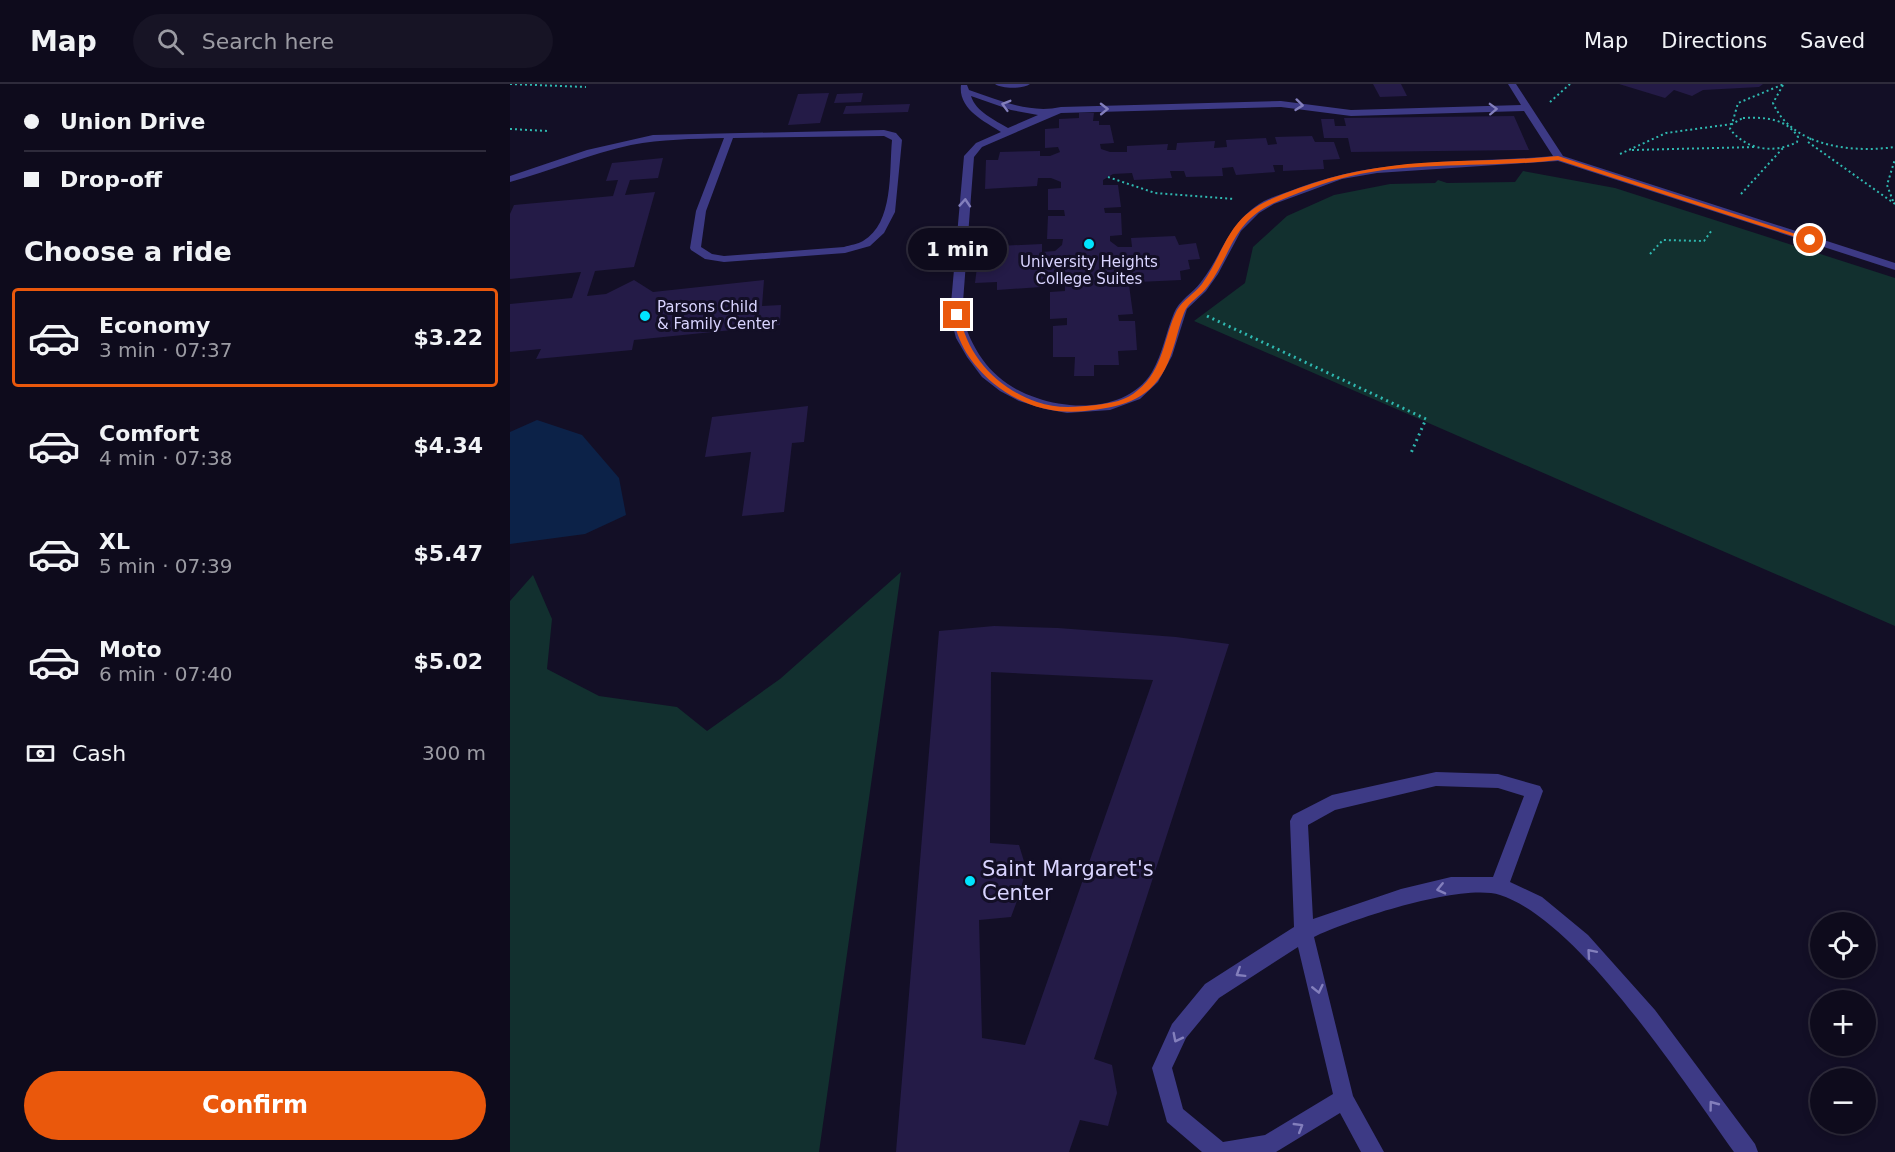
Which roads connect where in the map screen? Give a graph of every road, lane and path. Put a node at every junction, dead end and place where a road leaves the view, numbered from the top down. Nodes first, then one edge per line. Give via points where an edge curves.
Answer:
1 (510, 84) edge
2 (999, 84) edge
3 (1026, 84) edge
4 (1512, 84) edge
5 (1784, 84) edge
6 (586, 87) dead end
7 (965, 88) edge
8 (1527, 108) junction
9 (1047, 114) junction
10 (1732, 124) junction
11 (1790, 127) junction
12 (510, 129) edge
13 (548, 131) dead end
14 (1008, 132) junction
15 (729, 136) junction
16 (1811, 138) junction
17 (1760, 147) junction
18 (1895, 147) edge
19 (1628, 150) junction
20 (1617, 156) dead end
21 (1558, 158) junction
22 (1895, 159) edge
23 (1108, 177) dead end
24 (510, 179) edge
25 (1895, 204) edge
26 (1265, 206) junction
27 (1895, 267) edge
28 (1185, 305) junction
29 (1411, 453) dead end
30 (1499, 886) junction
31 (1305, 932) junction
32 (1344, 1099) junction
33 (1219, 1152) edge
34 (1225, 1152) edge
35 (1372, 1152) edge
36 (1747, 1152) edge

1 - 6 path
2 - 3 lane
4 - 8 lane
5 - 10 path via 1738,103
5 - 11 path via 1773,103 1774,112
9 -> 7 lane via 1014,108
7 - 14 lane via 969,104
9 -> 8 lane via 1061,110 1281,104 1351,113
8 - 21 lane
9 - 14 lane
10 - 11 path via 1743,118 1762,118
10 - 17 path via 1731,129 1740,140
10 - 19 path via 1666,133
11 - 16 path
11 - 17 path via 1798,137 1792,146
12 - 13 path
28 -> 14 lane via 1161,369 1142,391 1115,405 1071,410 1036,405 998,383 977,364 966,347 957,315 969,156 979,145
15 - 15 lane via 702,211 695,248 709,257 845,250 866,244 880,231 890,212 897,140 893,135
15 - 24 lane via 642,139
16 - 18 path via 1866,150
16 - 25 path via 1808,142
17 - 19 path
19 - 20 path
21 - 26 lane via 1393,167 1349,174
21 - 27 lane
22 - 25 path via 1886,178 1889,196
23 - 26 path via 1155,193 1242,199
26 - 28 lane via 1239,224 1205,285
28 - 29 path via 1426,419
30 -> 31 lane via 1451,886 1401,898
30 - 31 lane via 1534,791 1498,781 1436,779 1332,803 1299,821
36 -> 30 lane via 1648,1017 1581,941 1536,903
31 -> 32 lane
31 -> 33 lane via 1212,991 1179,1031 1162,1068 1174,1115
34 -> 32 lane via 1269,1145
32 - 35 lane

